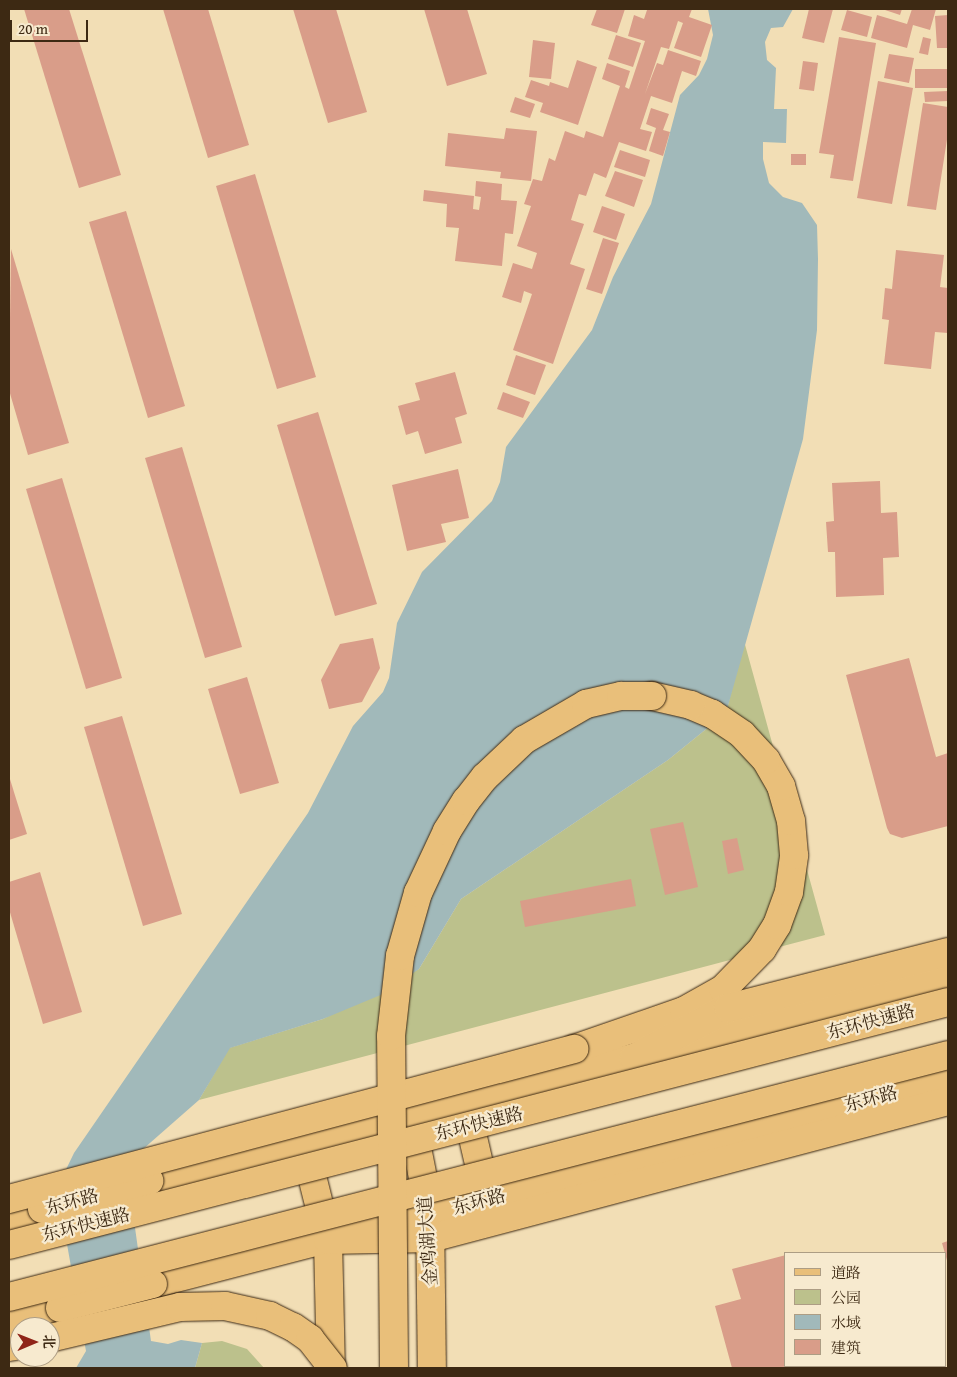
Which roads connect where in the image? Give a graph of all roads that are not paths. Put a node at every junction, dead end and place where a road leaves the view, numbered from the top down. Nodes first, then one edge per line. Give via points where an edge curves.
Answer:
1 (948, 952) edge
2 (948, 978) edge
3 (948, 1002) edge
4 (948, 1055) edge
5 (634, 1058) junction
6 (948, 1078) edge
7 (948, 1101) edge
8 (465, 1102) junction
9 (410, 1115) junction
10 (303, 1142) junction
11 (9, 1199) edge
12 (487, 1200) junction
13 (9, 1218) edge
14 (431, 1226) junction
15 (328, 1240) junction
16 (9, 1245) edge
17 (9, 1298) edge
18 (9, 1321) edge
19 (60, 1336) edge
20 (332, 1368) edge
21 (394, 1368) edge
22 (432, 1368) edge

1 - 5 main road via 728,1008
2 - 5 main road, 东环路
3 - 16 main road, 东环快速路, bridge
4 - 17 main road, bridge
5 - 8 main road, 东环路
6 - 12 main road, 东环路
7 - 14 main road
8 - 9 main road, 东环路
8 - 12 main road
9 - 10 main road, 东环路
9 - 14 main road, 金鸡湖大道
10 - 13 main road, 东环路, bridge
10 - 15 main road
11 - 21 main road, bridge via 382,1100 392,1097 430,1087 440,1084 574,1048 667,1018 712,997 744,971 769,939 789,892 794,855 786,802 773,771 742,734 712,714 671,699 633,695 606,698 564,714 524,740 485,777 466,802 430,863 404,938 391,1036 390,1066 391,1085 391,1095 391,1105 391,1115 391,1134
12 - 14 main road, 东环路
14 - 15 main road
14 - 22 main road, 金鸡湖大道
15 - 18 main road, bridge
15 - 20 main road
19 - 20 main road, bridge via 180,1307 225,1306 270,1316 293,1327 310,1339

